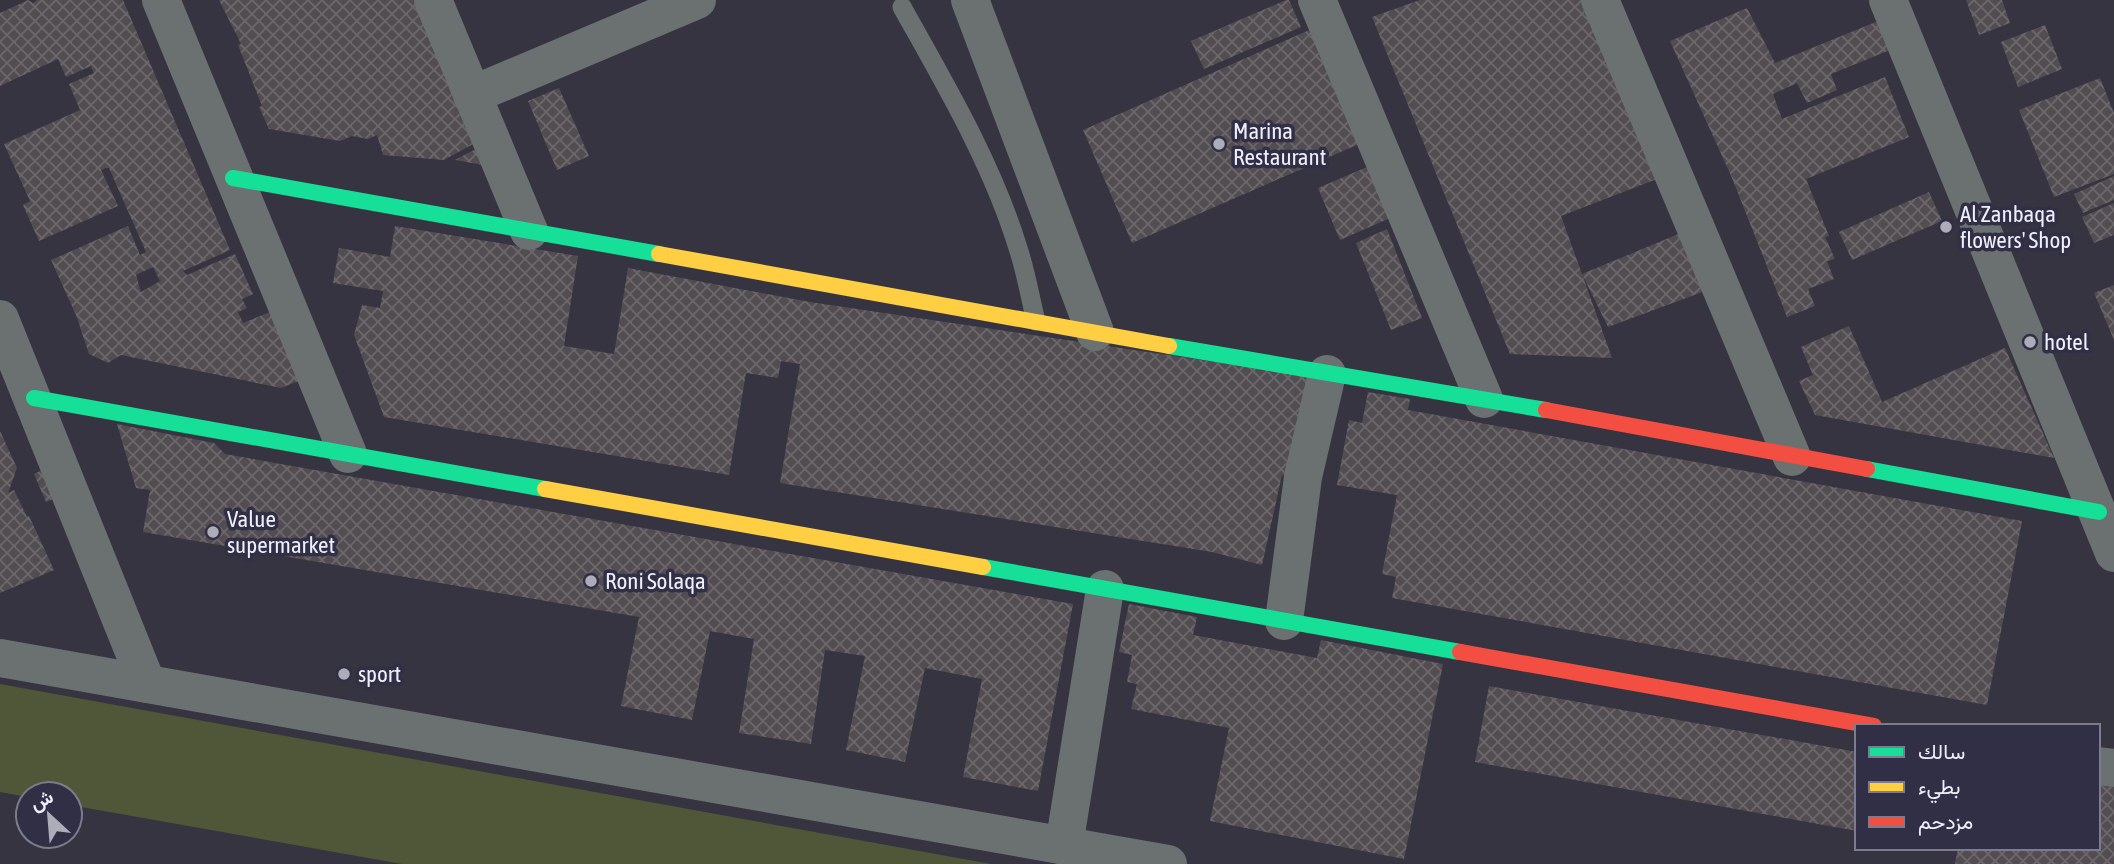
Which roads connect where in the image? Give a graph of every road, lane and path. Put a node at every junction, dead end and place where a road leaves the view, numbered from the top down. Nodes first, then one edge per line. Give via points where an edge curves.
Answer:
1 (161, 0) edge
2 (433, 0) edge
3 (697, 0) edge
4 (970, 0) edge
5 (1317, 0) edge
6 (1600, 0) edge
7 (1888, 0) edge
8 (902, 7) dead end
9 (472, 95) junction
10 (233, 178) junction
11 (529, 231) junction
12 (0, 319) edge
13 (1035, 321) junction
14 (1096, 332) junction
15 (1327, 374) junction
16 (34, 398) junction
17 (1484, 400) junction
18 (348, 454) junction
19 (1792, 457) junction
20 (2099, 512) junction
21 (2114, 553) edge
22 (1105, 589) junction
23 (1284, 621) junction
24 (0, 658) edge
25 (147, 684) junction
26 (1863, 724) edge
27 (1064, 846) junction
28 (1168, 864) edge

1 - 10 street
2 - 9 street
3 - 9 street
4 - 14 street
5 - 17 street
6 - 19 street
7 - 20 street
8 - 13 lane via 991,177 1018,248
9 - 11 street
10 - 11 street
10 - 18 street
11 - 13 street
12 - 16 street
13 - 14 street
14 - 15 street
15 - 17 street
15 - 23 street via 1303,477
16 - 18 street
16 - 25 street
17 - 19 street
18 - 22 street
19 - 20 street
20 - 21 street
22 - 23 street
22 - 27 street
23 - 26 street
24 - 25 street
25 - 27 street
27 - 28 street

